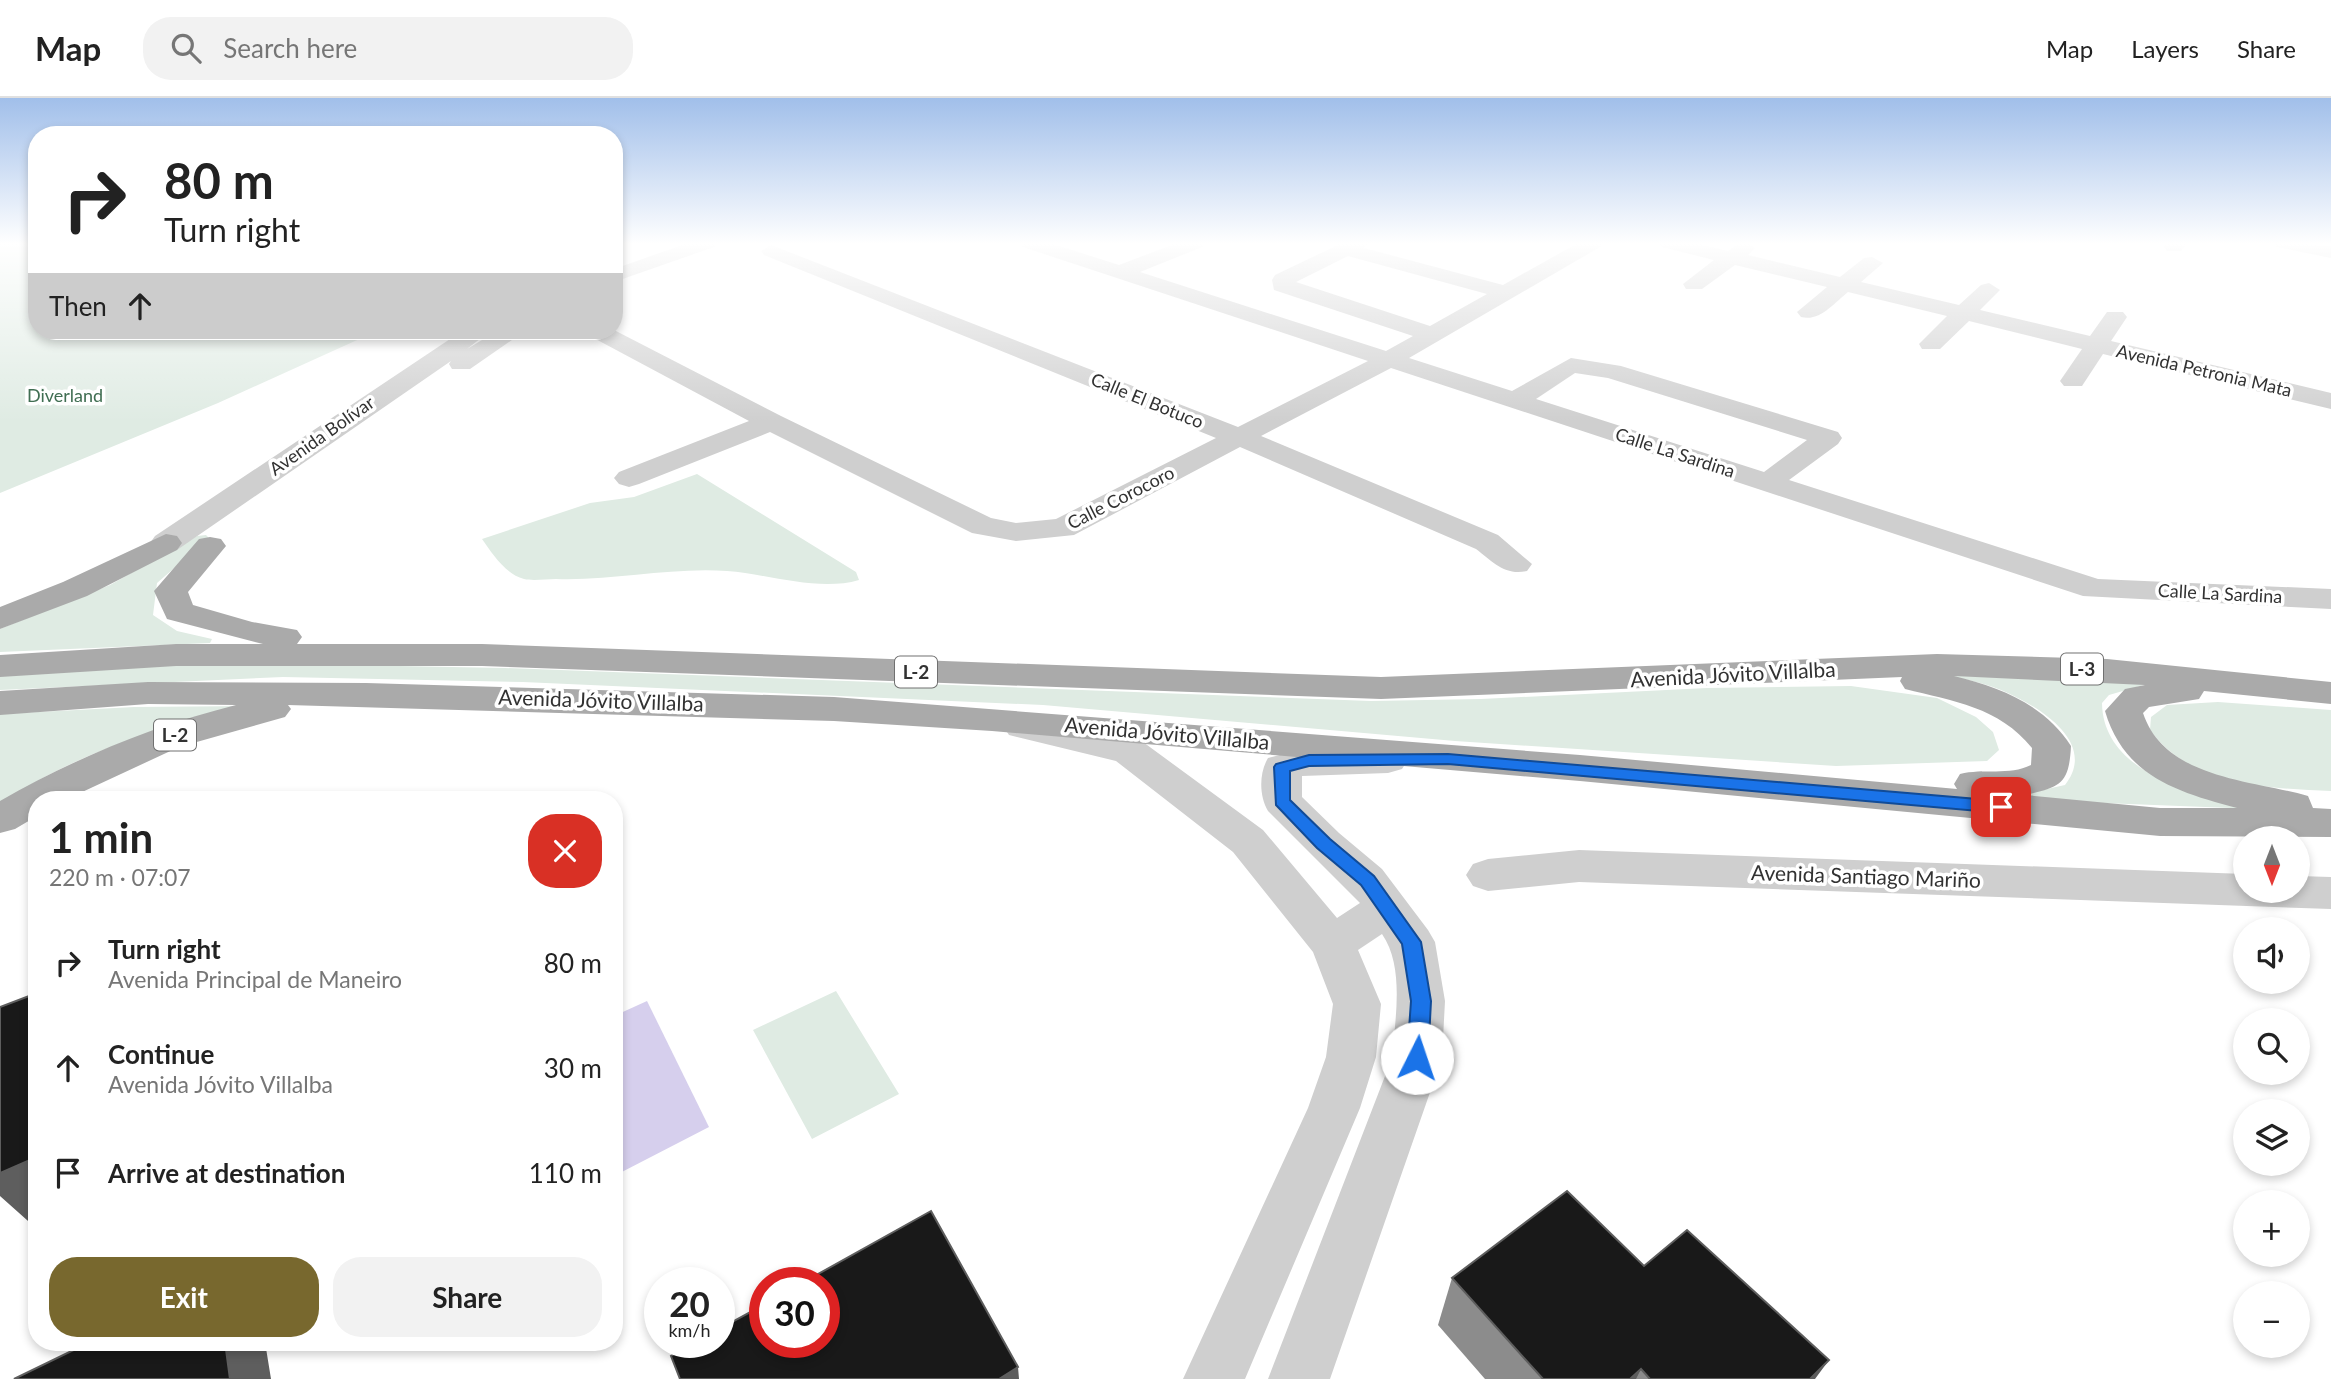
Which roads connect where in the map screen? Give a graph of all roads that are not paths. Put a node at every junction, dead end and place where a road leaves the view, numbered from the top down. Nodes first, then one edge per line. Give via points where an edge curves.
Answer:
1 (900, 303) edge
2 (1214, 303) edge
3 (1336, 303) edge
4 (1485, 303) edge
5 (1821, 303) edge
6 (1920, 303) edge
7 (1975, 303) edge
8 (1809, 312) dead end
9 (1964, 313) junction
10 (2115, 317) dead end
11 (1431, 334) junction
12 (465, 340) edge
13 (498, 340) edge
14 (615, 340) edge
15 (1931, 344) dead end
16 (2097, 345) junction
17 (1388, 360) junction
18 (2073, 381) dead end
19 (1514, 401) junction
20 (2331, 401) edge
21 (771, 422) junction
22 (1238, 438) junction
23 (629, 478) dead end
24 (1767, 483) junction
25 (229, 533) joint
26 (166, 543) joint
27 (1516, 564) dead end
28 (2331, 599) edge
29 (0, 619) edge
30 (482, 655) junction
31 (0, 666) edge
32 (1832, 671) junction
33 (366, 694) junction
34 (2331, 695) edge
35 (0, 703) edge
36 (992, 719) junction
37 (1448, 759) junction
38 (1762, 785) junction
39 (50, 791) edge
40 (28, 803) edge
41 (2331, 809) edge
42 (0, 819) edge
43 (2331, 823) edge
44 (1488, 875) dead end
45 (2233, 890) edge
46 (2310, 893) edge
47 (2331, 894) edge
48 (1387, 907) junction
49 (1333, 944) junction
50 (1214, 1379) edge
51 (1298, 1379) edge

1 - 22 street, Calle El Botuco
2 - 17 street, Calle La Sardina
3 - 11 street
4 - 11 street, Calle Corocoro
5 - 8 street
6 - 9 street, Avenida Petronia Mata
7 - 9 street
9 - 15 street
9 - 16 street, Avenida Petronia Mata
10 - 16 street
11 - 17 street, Calle Corocoro
12 - 26 street, Avenida Bolívar
13 - 25 street, Avenida Bolívar / L-2
14 - 21 street, Calle Corocoro
16 - 18 street
16 - 20 street, Avenida Petronia Mata
17 - 19 street, Calle La Sardina
17 - 22 street, Calle Corocoro
19 - 24 street, Calle La Sardina
19 - 24 street via 1571,365 1587,366 1828,438
21 - 22 street, Calle Corocoro via 983,526 1016,532 1063,528
21 - 23 street
22 - 27 street, Calle El Botuco via 1488,542
24 - 28 street, Calle La Sardina via 2095,589
25 - 30 main road, L-2 via 171,591 179,612 248,632
26 - 29 main road via 75,589
30 - 31 main road, Avenida Jóvito Villalba / L-2 via 176,655
30 - 32 main road, Avenida Jóvito Villalba / L-2 via 1381,688
32 - 34 main road, Avenida Jóvito Villalba / L-3 via 1937,665 2107,670
32 - 38 main road via 1937,684 2002,704 2024,716 2052,746 2050,772 2018,784
33 - 35 main road, Avenida Jóvito Villalba / L-2 via 148,693
33 - 36 main road, Avenida Jóvito Villalba / L-2 via 834,709
33 - 39 main road, L-2 via 197,727 85,771
34 - 41 main road via 2166,692 2138,697 2124,711 2125,726 2153,758 2206,786
36 - 37 main road, Avenida Jóvito Villalba / L-2
36 - 49 street via 1129,751 1248,841
37 - 38 main road, Avenida Jóvito Villalba / L-2
37 - 48 street via 1309,761 1282,767 1282,801 1367,880
38 - 43 main road, Avenida Jóvito Villalba via 2160,822
40 - 42 main road, L-2
44 - 45 street, Avenida Santiago Mariño via 1579,866
46 - 47 street
48 - 49 street
48 - 51 street via 1412,942 1421,1001 1417,1058
49 - 50 street via 1357,1004 1351,1056 1334,1108

